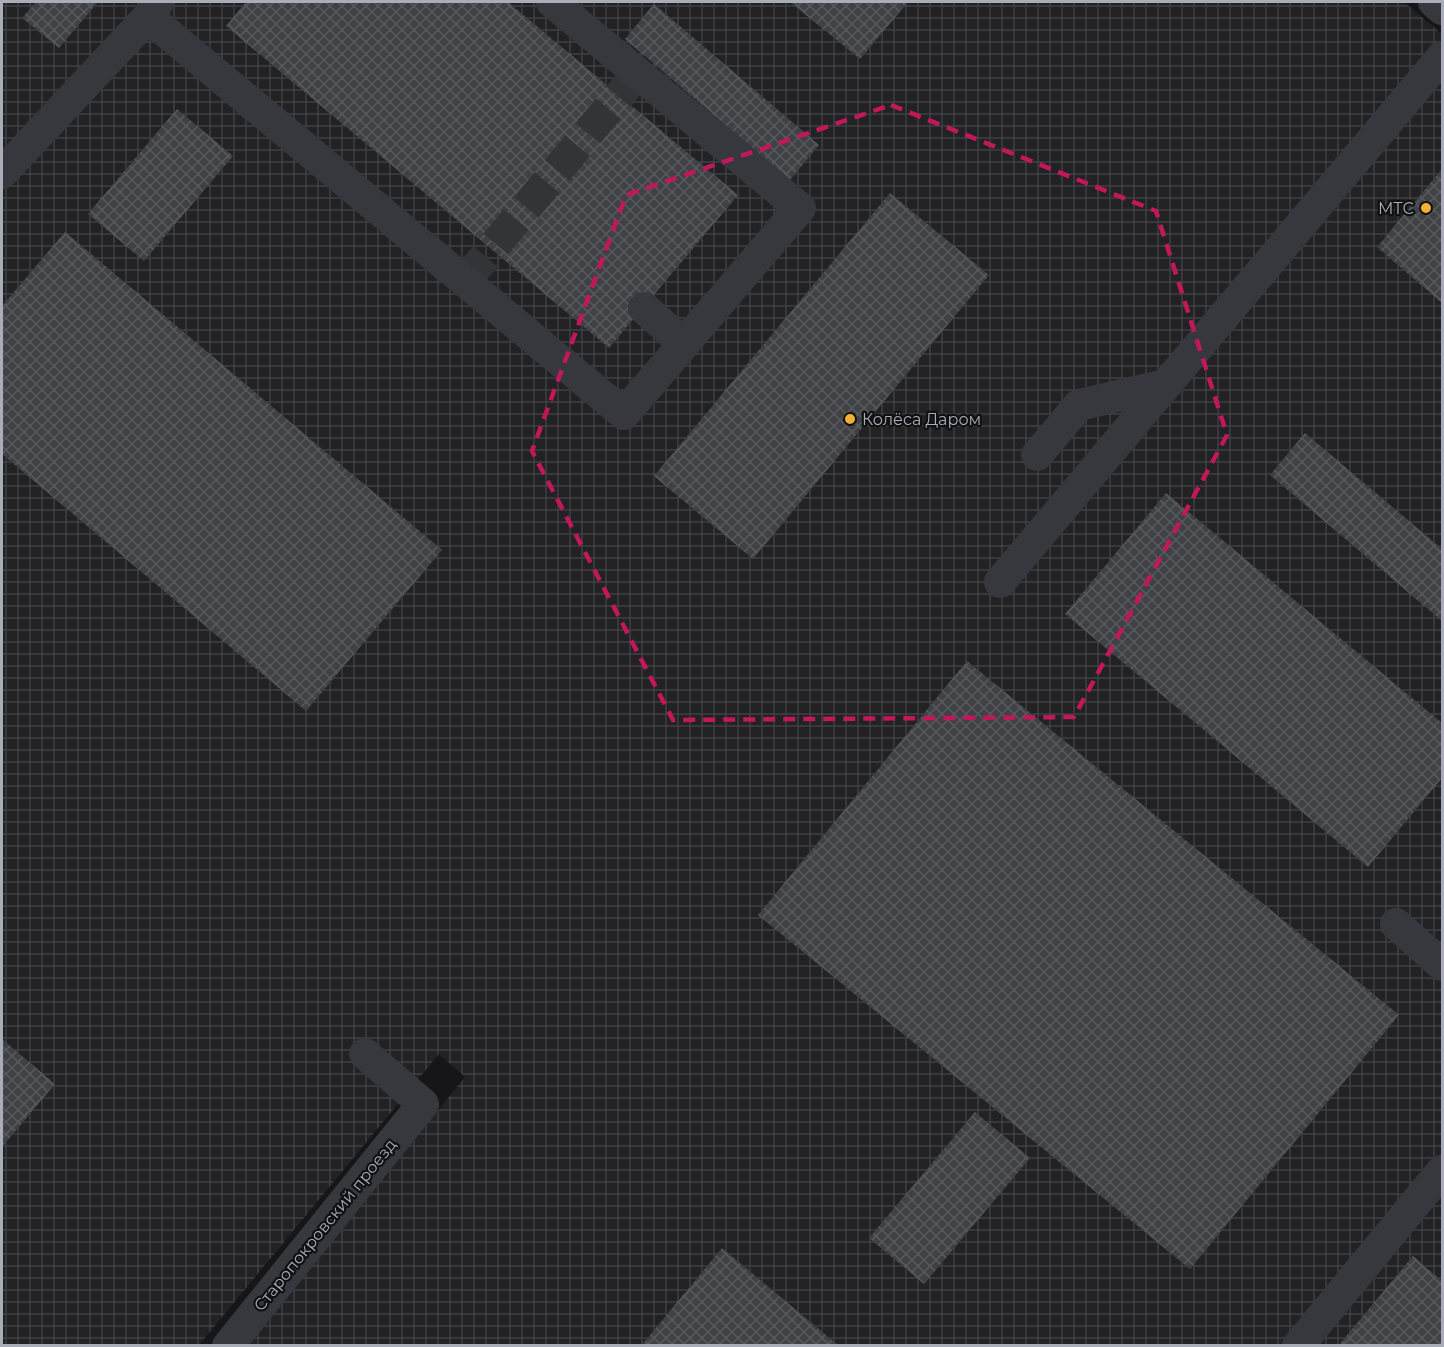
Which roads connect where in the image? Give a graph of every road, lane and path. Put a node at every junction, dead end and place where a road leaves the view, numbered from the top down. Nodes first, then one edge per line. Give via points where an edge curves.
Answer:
1 (552, 2) edge
2 (1434, 2) edge
3 (153, 9) edge
4 (1443, 9) edge
5 (1443, 57) edge
6 (2, 173) edge
7 (644, 308) dead end
8 (684, 344) junction
9 (1165, 385) junction
10 (1037, 455) dead end
11 (1000, 582) dead end
12 (1396, 924) dead end
13 (1443, 965) edge
14 (365, 1054) dead end
15 (1443, 1171) edge
16 (228, 1346) edge
17 (1298, 1346) edge

1 - 8 street via 800,208
2 - 4 street
3 - 6 street
3 - 8 street via 624,414
5 - 9 street
7 - 8 street
9 - 10 street via 1079,405
9 - 11 street
12 - 13 street
14 - 16 street, Старопокровский проезд via 423,1104
15 - 17 street

